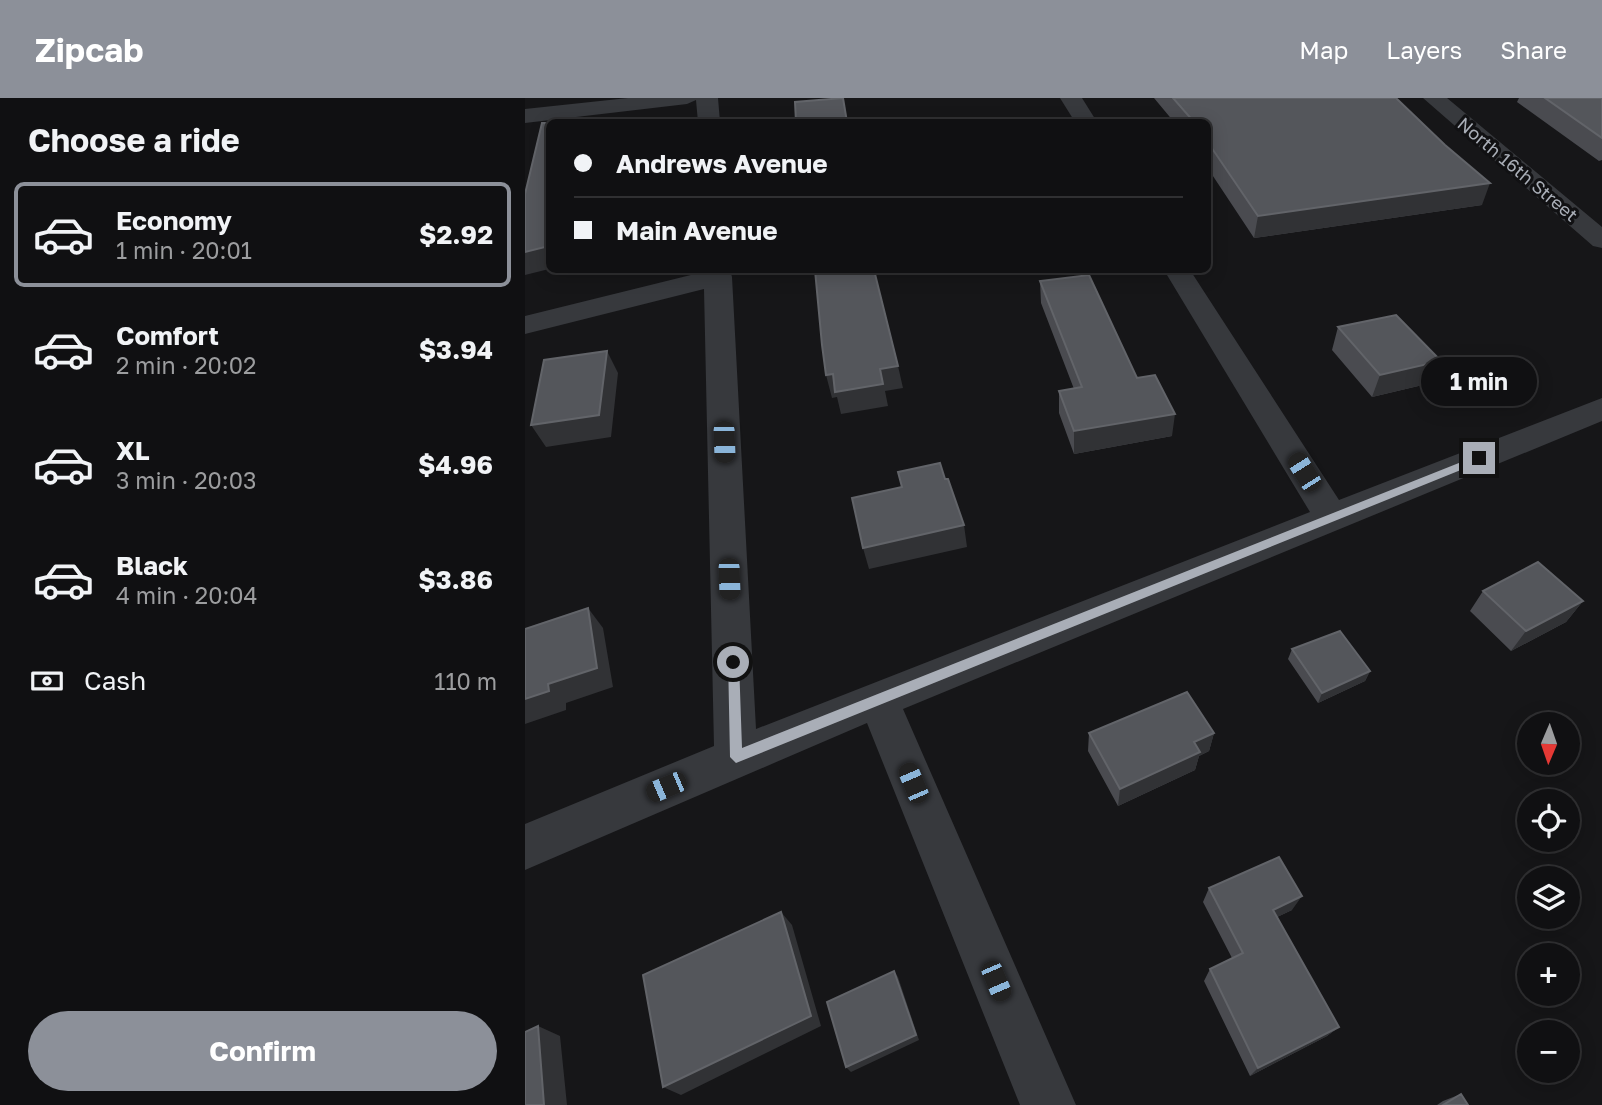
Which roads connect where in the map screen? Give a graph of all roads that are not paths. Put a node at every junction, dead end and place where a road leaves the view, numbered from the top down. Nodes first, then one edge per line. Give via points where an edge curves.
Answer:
1 (687, 98) edge
2 (707, 98) edge
3 (1071, 98) edge
4 (1434, 98) edge
5 (525, 116) edge
6 (709, 119) edge
7 (1084, 119) edge
8 (1602, 240) edge
9 (717, 273) edge
10 (1180, 273) edge
11 (525, 325) edge
12 (1602, 409) edge
13 (1332, 518) junction
14 (879, 701) junction
15 (736, 757) junction
16 (525, 848) edge
17 (1048, 1105) edge

1 - 5 street
2 - 6 street
3 - 7 street
4 - 8 street, North 16th Street
9 - 11 street
9 - 15 street
10 - 13 street
12 - 13 street
13 - 14 street
14 - 15 street
14 - 17 street
15 - 16 street

